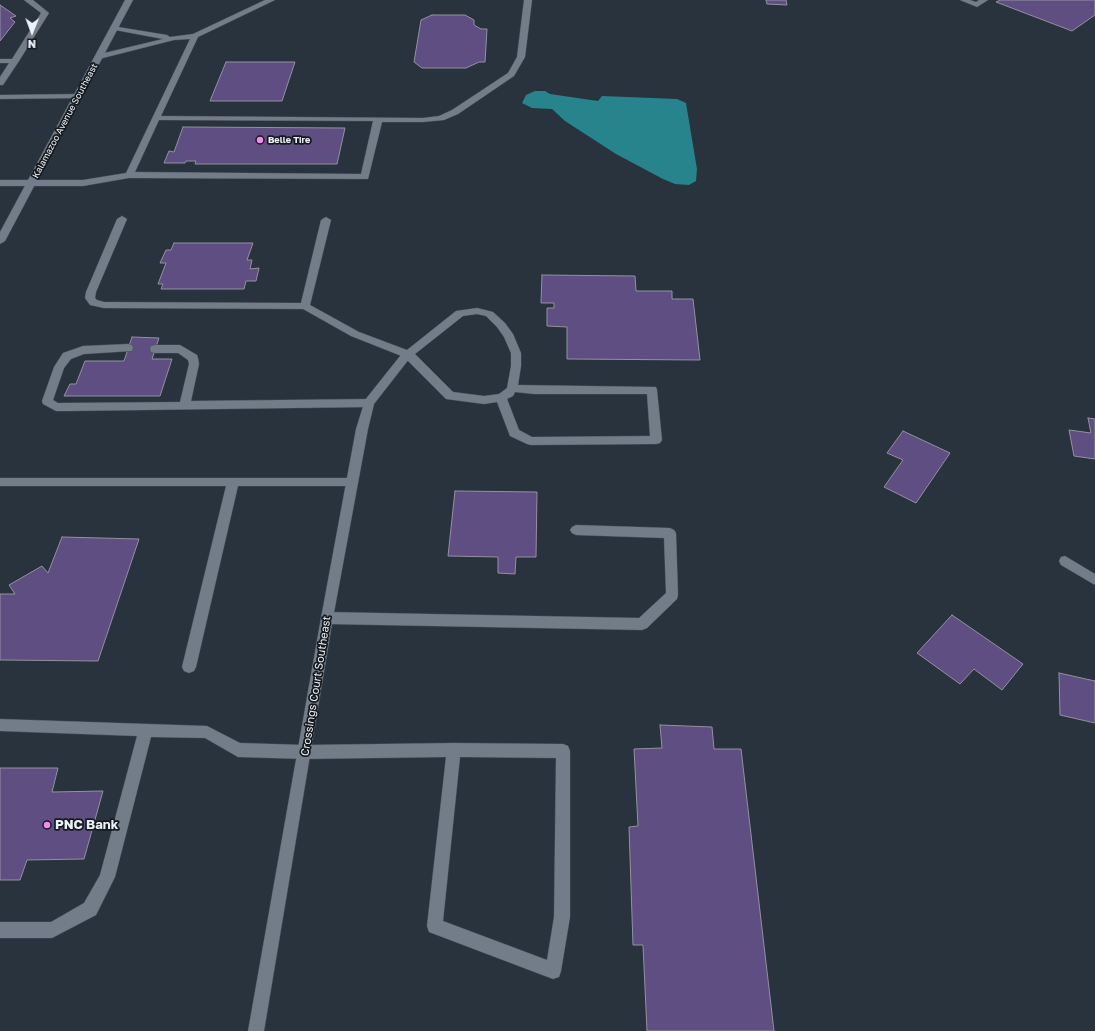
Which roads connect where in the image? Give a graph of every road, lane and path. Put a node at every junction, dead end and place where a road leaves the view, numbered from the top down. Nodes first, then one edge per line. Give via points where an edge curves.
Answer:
1 (28, 0) edge
2 (129, 0) edge
3 (271, 0) edge
4 (528, 0) edge
5 (964, 0) edge
6 (984, 0) edge
7 (115, 28) junction
8 (195, 36) junction
9 (174, 38) junction
10 (99, 57) junction
11 (0, 61) edge
12 (14, 61) junction
13 (0, 83) edge
14 (78, 96) junction
15 (0, 97) edge
16 (156, 118) junction
17 (378, 119) junction
18 (129, 175) junction
19 (0, 182) edge
20 (32, 182) junction
21 (122, 218) dead end
22 (326, 220) dead end
23 (0, 241) edge
24 (305, 306) junction
25 (128, 348) dead end
26 (155, 349) dead end
27 (408, 354) junction
28 (512, 388) junction
29 (501, 398) junction
30 (369, 403) junction
31 (184, 406) junction
32 (0, 482) edge
33 (233, 482) junction
34 (351, 482) junction
35 (576, 530) dead end
36 (1065, 561) dead end
37 (1095, 580) edge
38 (327, 618) junction
39 (189, 666) dead end
40 (0, 725) edge
41 (146, 730) junction
42 (454, 750) junction
43 (305, 752) junction
44 (0, 930) edge
45 (256, 1031) edge

1 - 12 street via 45,13
2 - 7 street, Kalamazoo Avenue Southeast
3 - 8 street
4 - 17 street via 521,57 511,74 455,112 440,118
5 - 6 street via 977,5
7 - 9 street
7 - 10 street, Kalamazoo Avenue Southeast
8 - 9 street
8 - 16 street
9 - 10 street
10 - 14 street, Kalamazoo Avenue Southeast
11 - 12 street
12 - 13 street
14 - 15 street
14 - 20 street, Kalamazoo Avenue Southeast
16 - 17 street
16 - 18 street
17 - 18 street via 365,177
18 - 20 street via 83,183
19 - 20 street
20 - 23 street, Kalamazoo Avenue Southeast
21 - 24 street via 91,292 90,298 94,303
22 - 24 street
24 - 27 street via 355,334
25 - 31 street via 83,350 67,356 59,367 47,401 56,407
26 - 31 street via 180,349 193,358 194,364
27 - 28 street via 460,313 477,311 489,314 509,336 516,353
27 - 29 street via 450,396 484,400
27 - 30 street, Crossings Court Southeast
28 - 29 street
28 - 29 street via 652,390 656,440 531,441 514,433
30 - 31 street
30 - 34 street, Crossings Court Southeast
32 - 33 street
33 - 34 street
33 - 39 street
34 - 38 street, Crossings Court Southeast
35 - 38 street via 670,533 672,595 642,624
36 - 37 street
38 - 43 street, Crossings Court Southeast
40 - 41 street
41 - 43 street via 207,732 238,750
41 - 44 street via 108,877 90,909 52,930
42 - 42 street via 563,751 562,917 554,971 434,926
42 - 43 street
43 - 45 street, Crossings Court Southeast

